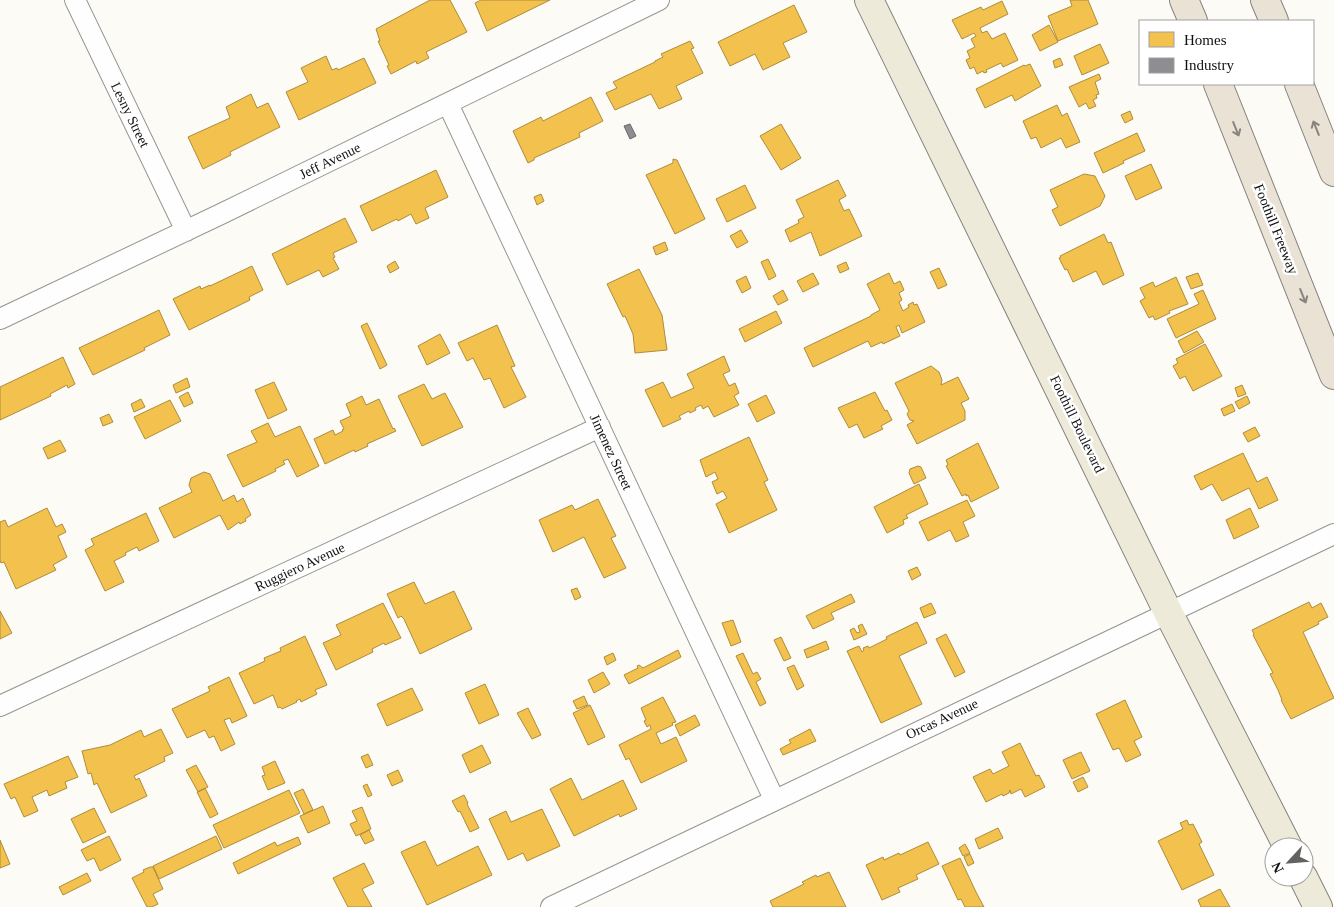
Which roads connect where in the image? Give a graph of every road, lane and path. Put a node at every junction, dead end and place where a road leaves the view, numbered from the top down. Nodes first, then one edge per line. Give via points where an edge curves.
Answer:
1 (75, 0) edge
2 (659, 0) edge
3 (869, 0) edge
4 (1184, 0) edge
5 (1266, 0) edge
6 (1193, 20) edge
7 (1274, 20) edge
8 (1218, 85) edge
9 (1299, 85) edge
10 (448, 104) junction
11 (1334, 172) edge
12 (186, 231) junction
13 (0, 319) edge
14 (1334, 375) edge
15 (600, 427) junction
16 (1334, 534) edge
17 (1168, 612) junction
18 (0, 706) edge
19 (774, 799) junction
20 (1283, 837) edge
21 (1308, 887) edge
22 (551, 907) edge
23 (1318, 907) edge

1 - 12 street, Lesny Street
2 - 10 street, Jeff Avenue
3 - 17 main road, Foothill Boulevard
4 - 6 highway
5 - 7 highway
8 -> 14 highway, Foothill Freeway
11 -> 9 highway
10 - 12 street, Jeff Avenue
10 - 15 street, Jimenez Street
12 - 13 street, Jeff Avenue
15 - 18 street, Ruggiero Avenue
15 - 19 street, Jimenez Street
16 - 17 street, Orcas Avenue
17 - 19 street, Orcas Avenue
17 - 20 main road, Foothill Boulevard
19 - 22 street, Orcas Avenue
21 - 23 main road

